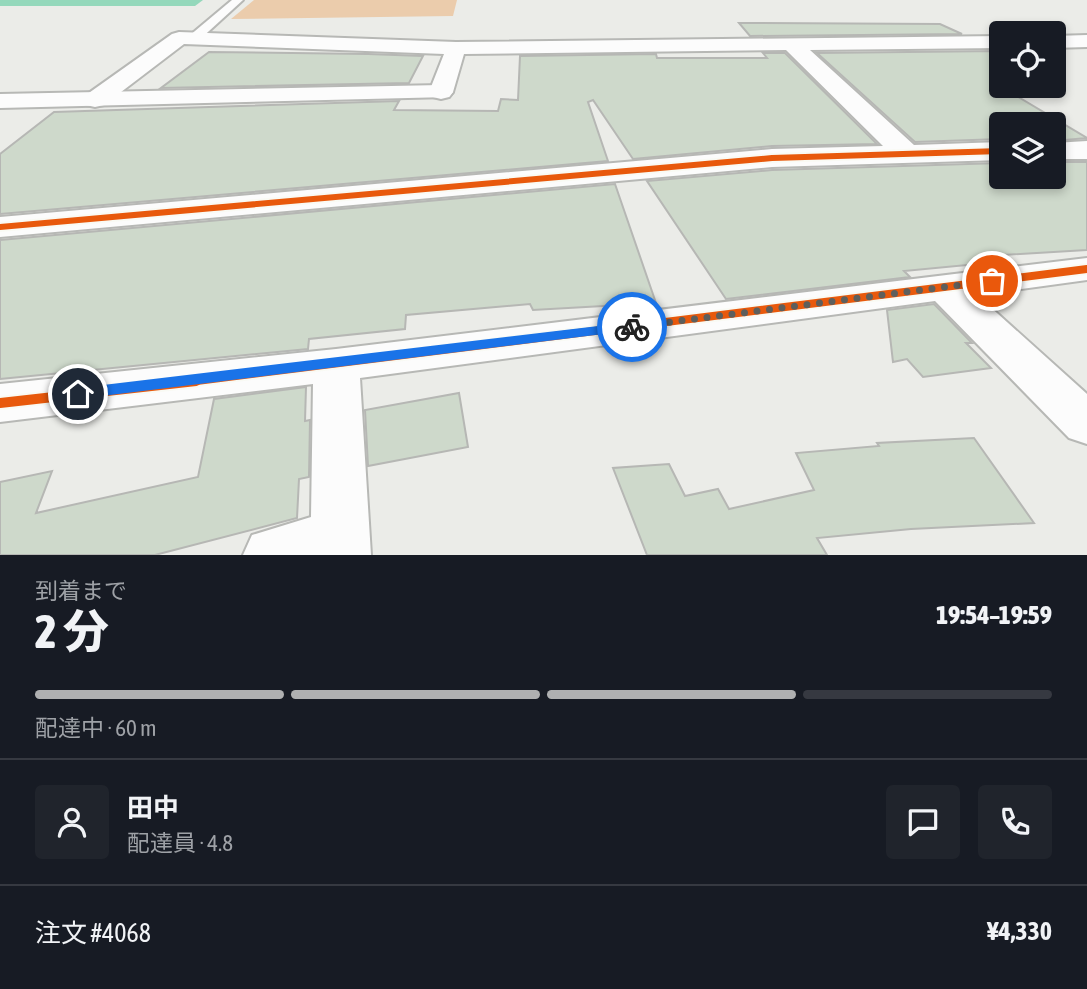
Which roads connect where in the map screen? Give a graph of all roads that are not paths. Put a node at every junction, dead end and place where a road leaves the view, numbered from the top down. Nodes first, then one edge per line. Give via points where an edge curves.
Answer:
1 (238, 0) edge
2 (193, 39) junction
3 (1087, 41) edge
4 (989, 42) edge
5 (1066, 42) edge
6 (792, 45) junction
7 (456, 48) junction
8 (95, 100) junction
9 (0, 101) edge
10 (1087, 150) edge
11 (989, 151) edge
12 (1066, 151) edge
13 (905, 152) junction
14 (0, 227) edge
15 (1087, 270) edge
16 (944, 287) junction
17 (336, 365) junction
18 (0, 403) edge
19 (1087, 424) edge
20 (340, 546) edge
21 (273, 555) edge

1 - 2 lane
2 - 7 street
2 - 8 street via 179,38
3 - 5 street
4 - 6 street
6 - 7 street
6 - 13 street
7 - 8 street via 441,92
8 - 9 street
10 - 12 street
11 - 13 street
13 - 14 street via 772,158
15 - 16 street
16 - 17 street
16 - 19 street
17 - 18 street
17 - 20 street
20 - 21 street

